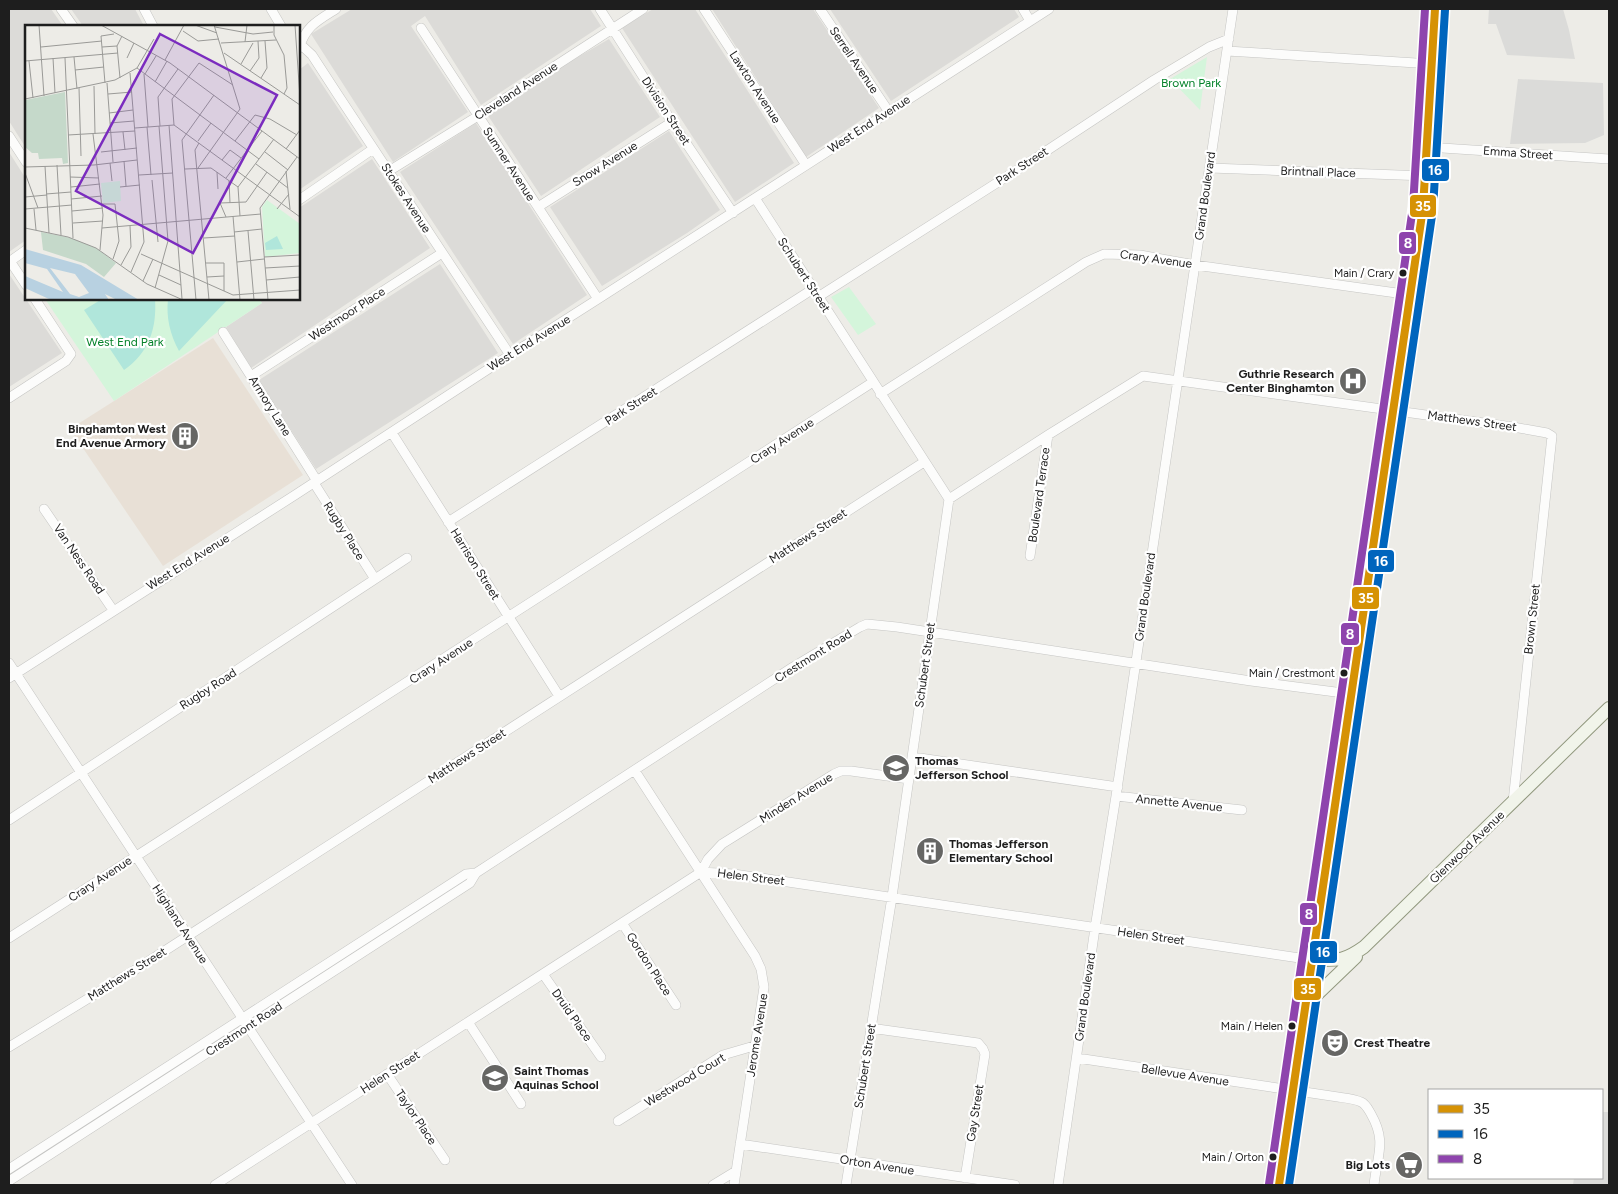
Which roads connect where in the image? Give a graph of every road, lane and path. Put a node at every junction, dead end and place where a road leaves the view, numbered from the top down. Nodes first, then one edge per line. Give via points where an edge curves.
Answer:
1 (62, 9) edge
2 (144, 9) edge
3 (271, 9) edge
4 (336, 9) edge
5 (600, 9) edge
6 (643, 9) edge
7 (704, 9) edge
8 (820, 9) edge
9 (1023, 9) edge
10 (1049, 9) edge
11 (1233, 9) edge
12 (1435, 9) edge
13 (1030, 21) junction
14 (72, 25) edge
15 (152, 25) edge
16 (279, 25) edge
17 (421, 28) dead end
18 (612, 28) junction
19 (1229, 39) junction
20 (300, 43) edge
21 (300, 46) edge
22 (1227, 51) junction
23 (1432, 64) junction
24 (889, 112) junction
25 (478, 116) junction
26 (672, 122) junction
27 (9, 136) edge
28 (1428, 147) junction
29 (373, 149) junction
30 (1609, 159) edge
31 (25, 160) edge
32 (806, 165) junction
33 (1210, 168) junction
34 (388, 171) junction
35 (1426, 176) junction
36 (755, 198) junction
37 (300, 199) edge
38 (538, 207) junction
39 (733, 213) junction
40 (25, 251) edge
41 (442, 253) junction
42 (9, 262) edge
43 (1195, 265) junction
44 (25, 284) edge
45 (816, 293) junction
46 (1411, 296) junction
47 (598, 299) junction
48 (36, 300) edge
49 (223, 332) dead end
50 (510, 354) junction
51 (251, 376) junction
52 (1178, 380) junction
53 (873, 382) junction
54 (880, 394) junction
55 (9, 398) edge
56 (1394, 411) junction
57 (392, 433) junction
58 (1048, 435) junction
59 (1552, 436) joint
60 (924, 462) junction
61 (315, 482) junction
62 (950, 499) junction
63 (44, 509) dead end
64 (448, 522) junction
65 (1030, 556) dead end
66 (407, 558) dead end
67 (375, 580) junction
68 (113, 610) junction
69 (509, 617) junction
70 (930, 632) junction
71 (9, 663) edge
72 (1136, 663) junction
73 (12, 675) edge
74 (1351, 694) junction
75 (559, 696) junction
76 (1609, 708) edge
77 (913, 757) junction
78 (635, 771) junction
79 (81, 773) junction
80 (909, 779) junction
81 (1117, 791) junction
82 (1513, 802) junction
83 (1242, 810) dead end
84 (9, 820) edge
85 (136, 857) junction
86 (701, 872) junction
87 (476, 873) junction
88 (892, 897) junction
89 (622, 923) junction
90 (1095, 928) junction
91 (188, 936) junction
92 (9, 938) edge
93 (1364, 947) junction
94 (1313, 960) junction
95 (543, 974) junction
96 (676, 1005) dead end
97 (1306, 1005) junction
98 (242, 1018) junction
99 (468, 1022) junction
100 (248, 1027) junction
101 (870, 1028) junction
102 (754, 1046) junction
103 (9, 1047) edge
104 (601, 1057) dead end
105 (1077, 1058) junction
106 (387, 1074) junction
107 (129, 1091) junction
108 (1293, 1091) junction
109 (135, 1100) junction
110 (521, 1104) dead end
111 (618, 1121) dead end
112 (312, 1122) junction
113 (740, 1144) junction
114 (26, 1158) junction
115 (445, 1160) dead end
116 (850, 1160) junction
117 (31, 1167) junction
118 (9, 1169) edge
119 (736, 1171) junction
120 (965, 1178) junction
121 (9, 1182) edge
122 (215, 1185) edge
123 (352, 1185) edge
124 (713, 1185) edge
125 (734, 1185) edge
126 (846, 1185) edge
127 (1015, 1185) edge
128 (1058, 1185) edge
129 (1279, 1185) edge
130 (1374, 1185) edge

1 - 14 street
2 - 15 street
3 - 16 street
4 - 20 street via 308,28
5 - 18 street, Division Street
6 - 18 street, Cleveland Avenue
7 - 32 street, Lawton Avenue
8 - 24 street, Serrell Avenue
9 - 13 street
10 - 13 street, West End Avenue
11 - 19 street, Grand Boulevard
12 - 23 main road
13 - 24 street, West End Avenue
17 - 25 street, Sumner Avenue
18 - 25 street, Cleveland Avenue
18 - 26 street, Division Street
19 - 22 street, Grand Boulevard
19 - 45 street, Park Street via 1154,80 1028,163
21 - 29 street, Stokes Avenue via 312,56
22 - 23 street
22 - 33 street, Grand Boulevard
23 - 28 main road
24 - 32 street, West End Avenue
25 - 34 street, Cleveland Avenue
25 - 38 street, Sumner Avenue
26 - 38 street, Snow Avenue
26 - 39 street, Division Street
27 - 31 street
28 - 30 street, Emma Street
28 - 35 main road
29 - 34 street, Stokes Avenue
29 - 37 street
32 - 36 street, West End Avenue
33 - 35 street, Brintnall Place
33 - 43 street, Grand Boulevard
34 - 41 street, Stokes Avenue
35 - 46 main road
36 - 39 street, West End Avenue
36 - 45 street, Schubert Street
38 - 47 street, Sumner Avenue
39 - 47 street, West End Avenue
40 - 42 street
41 - 50 street, Stokes Avenue
41 - 51 street, Westmoor Place
42 - 44 street
43 - 46 street, Crary Avenue
43 - 52 street, Grand Boulevard
43 - 54 street, Crary Avenue via 1140,255 1112,253 1096,256
45 - 53 street, Schubert Street
45 - 64 street, Park Street
46 - 56 main road
47 - 50 street, West End Avenue
48 - 55 street via 71,354 66,361
49 - 51 street, Armory Lane
50 - 57 street, West End Avenue
51 - 61 street, Armory Lane
52 - 56 street, Matthews Street
52 - 58 street, Matthews Street via 1138,378
52 - 72 street, Grand Boulevard
53 - 54 street, Schubert Street
53 - 69 street, Crary Avenue
54 - 60 street, Schubert Street
56 - 59 street, Matthews Street via 1514,426
56 - 74 main road
57 - 61 street, West End Avenue
57 - 64 street, Harrison Street
58 - 62 street, Matthews Street
58 - 65 street, Boulevard Terrace
59 - 82 street, Brown Street
60 - 62 street, Schubert Street
60 - 75 street, Matthews Street
61 - 67 street, Rugby Place
61 - 68 street, West End Avenue
62 - 70 street, Schubert Street
63 - 68 street, Van Ness Road
64 - 69 street, Harrison Street
66 - 67 street, Rugby Road
67 - 79 street, Rugby Road
68 - 73 street, West End Avenue
69 - 75 street, Harrison Street
69 - 85 street, Crary Avenue
70 - 72 street, Crestmont Road
70 - 77 street, Schubert Street
70 - 78 street, Crestmont Road via 867,624 860,627
71 - 73 street, Highland Avenue
72 - 74 street, Crestmont Road
72 - 81 street, Grand Boulevard
73 - 79 street, Highland Avenue
74 - 94 main road
75 - 91 street, Matthews Street
76 - 82 street, Glenwood Avenue
77 - 80 street, Schubert Street
77 - 81 street, Annette Avenue
78 - 86 street, Jerome Avenue
78 - 87 street, Crestmont Road
79 - 84 street, Rugby Road
79 - 85 street, Highland Avenue
80 - 86 street, Minden Avenue via 851,771 834,774 722,844
80 - 88 street, Schubert Street
81 - 83 street, Annette Avenue
81 - 90 street, Grand Boulevard
82 - 93 street, Glenwood Avenue
85 - 91 street, Highland Avenue
85 - 92 street, Crary Avenue
86 - 88 street, Helen Street
86 - 89 street, Helen Street
86 - 102 street, Jerome Avenue via 761,969 764,988
87 - 98 street, Crestmont Road via 466,874
87 - 100 street, Crestmont Road via 470,883
88 - 90 street, Helen Street
88 - 101 street, Schubert Street
89 - 95 street, Helen Street
89 - 96 street, Gordon Place
90 - 94 street, Helen Street
90 - 105 street, Grand Boulevard
91 - 98 street, Highland Avenue
91 - 103 street, Matthews Street
93 - 94 street, Glenwood Avenue via 1342,960
93 - 97 street
94 - 97 main road
95 - 99 street, Helen Street
95 - 104 street, Druid Place
97 - 108 main road
98 - 100 street, Highland Avenue
98 - 107 street, Crestmont Road
99 - 106 street, Helen Street
99 - 110 street
100 - 109 street, Crestmont Road
100 - 112 street, Highland Avenue
101 - 116 street, Schubert Street
101 - 120 street, Gay Street via 978,1043 983,1049 985,1054
102 - 111 street, Westwood Court via 723,1056
102 - 113 street, Jerome Avenue
105 - 108 street, Bellevue Avenue
105 - 128 street, Grand Boulevard
106 - 112 street, Helen Street
106 - 115 street, Taylor Place
107 - 109 street
107 - 114 street, Crestmont Road
108 - 129 main road
108 - 130 street, Bellevue Avenue via 1362,1102 1380,1132
109 - 117 street, Crestmont Road
112 - 122 street, Helen Street
112 - 123 street, Highland Avenue
113 - 116 street, Orton Avenue
113 - 119 street, Jerome Avenue
114 - 117 street
114 - 118 street, Crestmont Road
116 - 120 street, Orton Avenue
116 - 126 street, Schubert Street
117 - 121 street, Crestmont Road
119 - 124 street
119 - 125 street, Jerome Avenue
120 - 127 street, Orton Avenue

